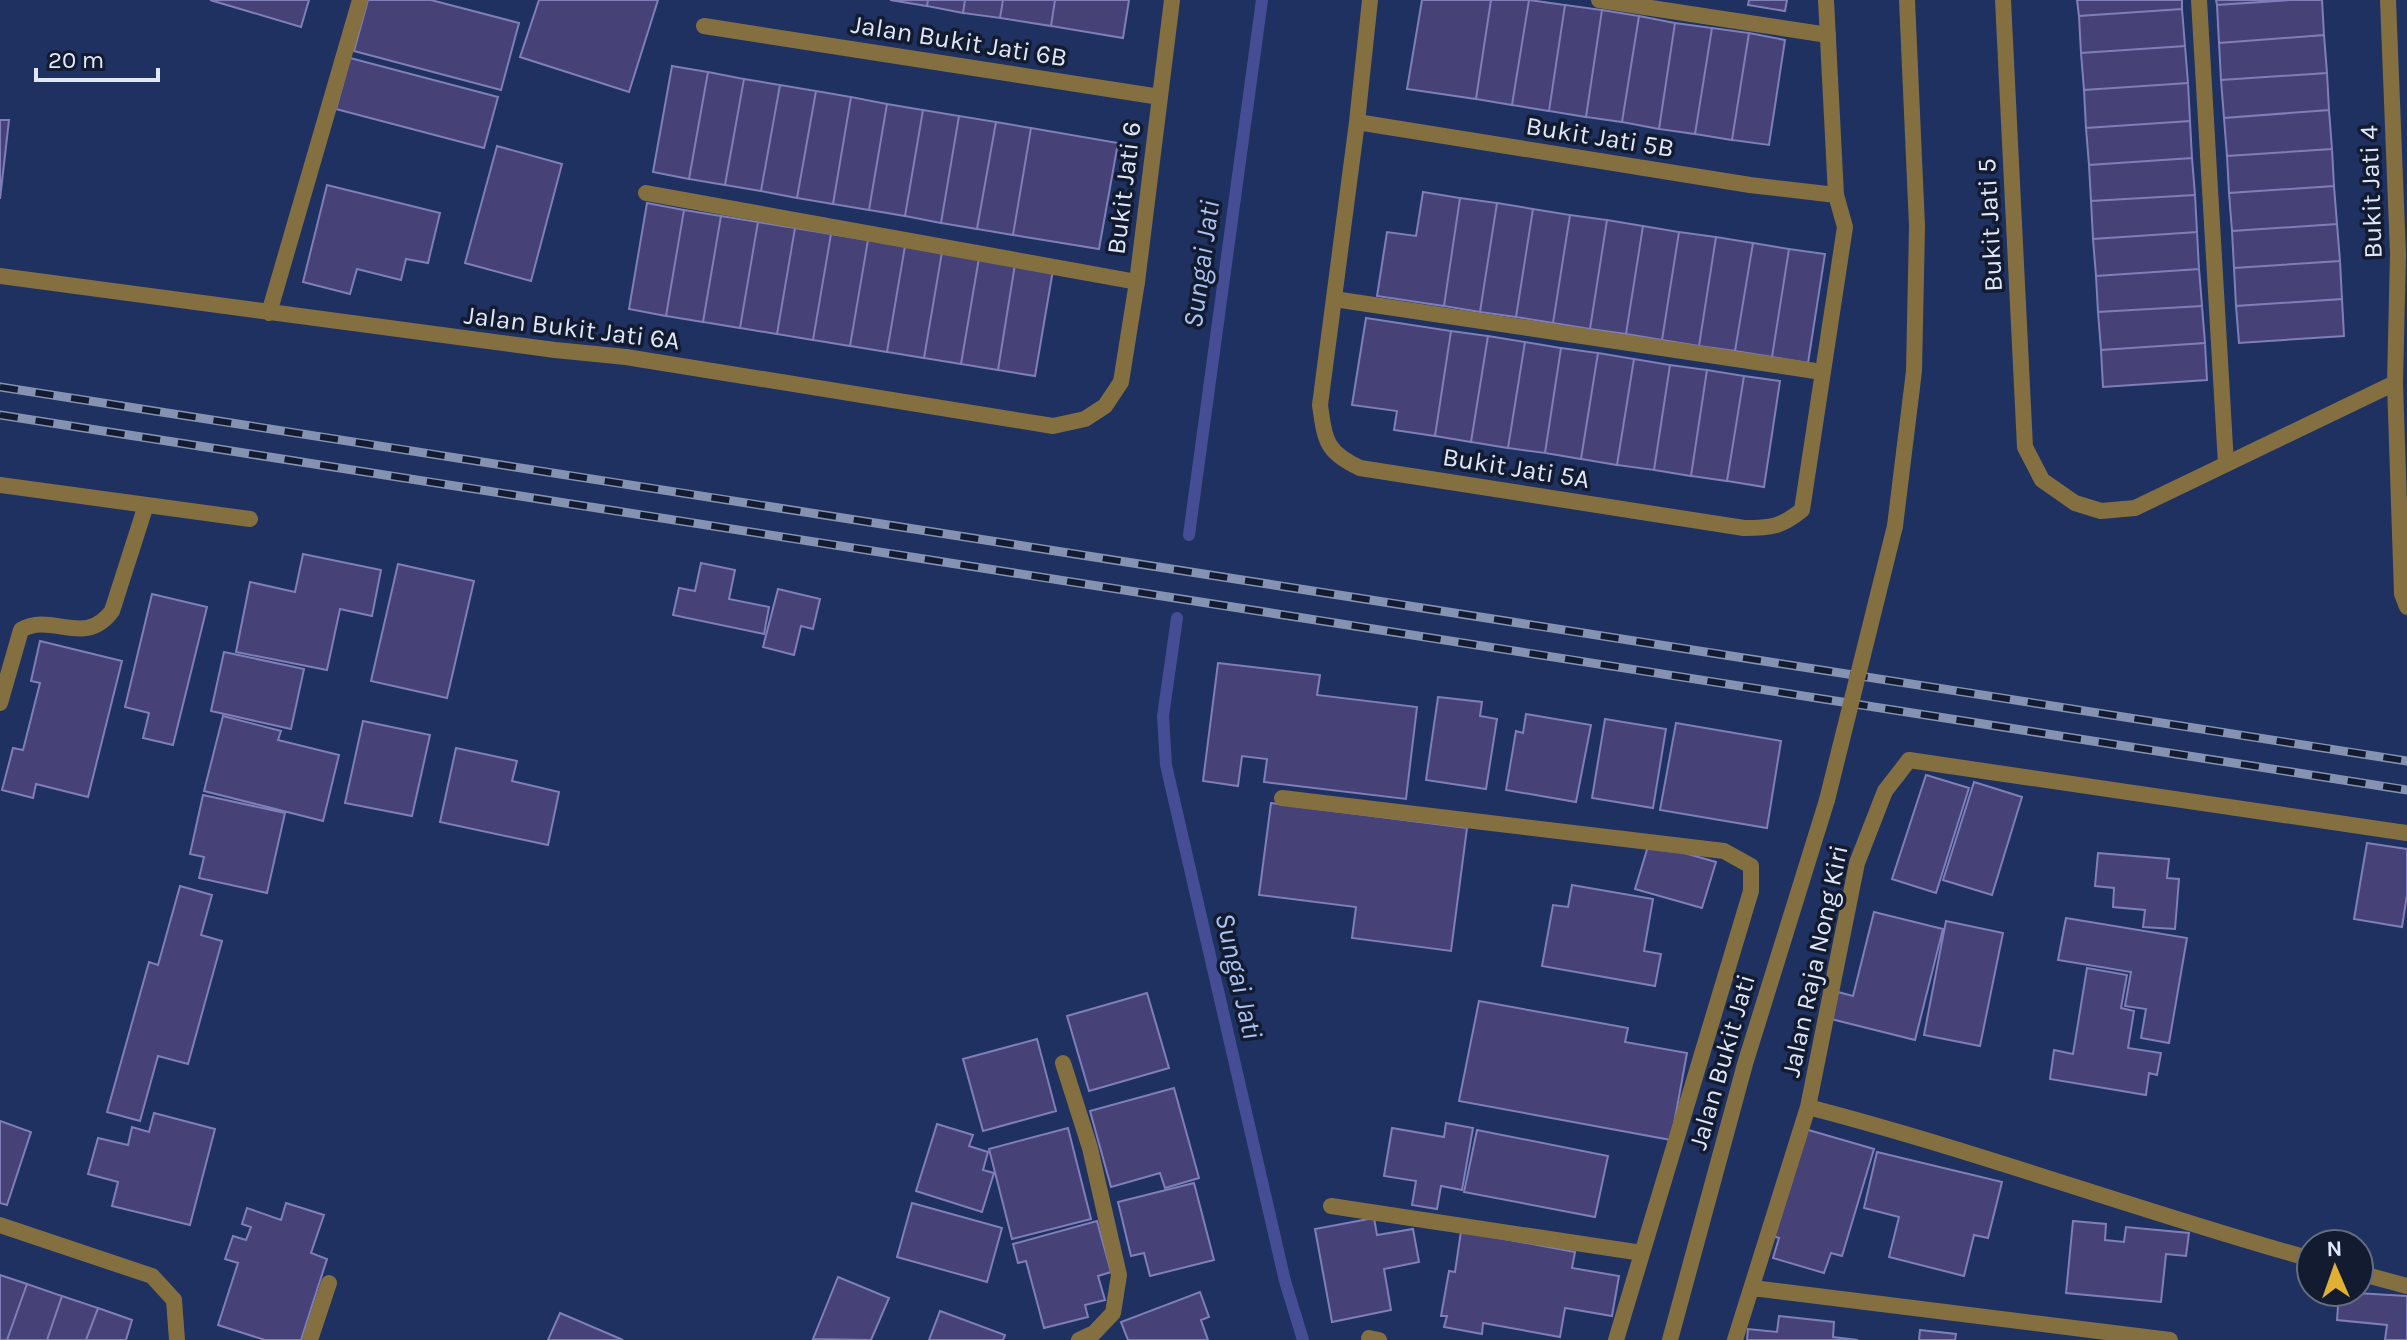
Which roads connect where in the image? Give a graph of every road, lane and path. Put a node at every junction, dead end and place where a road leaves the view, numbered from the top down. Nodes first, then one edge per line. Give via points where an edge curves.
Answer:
1 (360, 0) edge
2 (1172, 0) edge
3 (1370, 0) edge
4 (1599, 0) edge
5 (1826, 0) edge
6 (1907, 0) edge
7 (2003, 0) edge
8 (2199, 0) edge
9 (2388, 0) edge
10 (704, 26) dead end
11 (1828, 35) junction
12 (1160, 97) junction
13 (1357, 122) junction
14 (646, 193) dead end
15 (1836, 195) junction
16 (2402, 249) edge
17 (0, 276) edge
18 (1137, 282) junction
19 (1334, 299) junction
20 (269, 313) junction
21 (1822, 372) junction
22 (1121, 382) joint
23 (2395, 383) junction
24 (2226, 464) junction
25 (0, 485) edge
26 (146, 505) junction
27 (250, 519) dead end
28 (2407, 607) edge
29 (0, 703) edge
30 (1282, 798) dead end
31 (2407, 833) edge
32 (1063, 1063) dead end
33 (1808, 1107) junction
34 (1331, 1206) dead end
35 (0, 1225) edge
36 (1642, 1253) junction
37 (2295, 1254) edge
38 (2375, 1277) edge
39 (329, 1283) dead end
40 (2407, 1286) edge
41 (1753, 1288) junction
42 (177, 1340) edge
43 (310, 1340) edge
44 (1079, 1340) edge
45 (1616, 1340) edge
46 (1670, 1340) edge
47 (1735, 1340) edge
48 (2170, 1340) edge

1 - 20 street
2 - 12 street, Bukit Jati 6
3 - 13 street, Bukit Jati 5A
4 - 11 street
5 - 11 street, Bukit Jati 5A
6 - 46 street, Jalan Bukit Jati, bridge via 1917,226 1914,371 1895,526 1827,800 1745,1064
7 - 24 street, Bukit Jati 5 via 2025,447 2042,480 2075,503 2101,511 2135,508
8 - 24 street
9 - 16 street, Bukit Jati 4
10 - 12 street, Jalan Bukit Jati 6B
11 - 15 street, Bukit Jati 5A
12 - 18 street, Bukit Jati 6
13 - 15 street, Bukit Jati 5B
13 - 19 street, Bukit Jati 5A
14 - 18 street
15 - 21 street, Bukit Jati 5A via 1845,227
16 - 23 street, Bukit Jati 4
17 - 20 street, Jalan Bukit Jati 6A
18 - 22 street, Bukit Jati 6
19 - 21 street
19 - 21 street, Bukit Jati 5A via 1320,405 1325,439 1338,457 1360,468 1744,528 1787,523 1802,510
20 - 22 street, Jalan Bukit Jati 6A via 626,357 1053,426 1085,419 1105,406
23 - 24 street
23 - 28 street, Bukit Jati 4 via 2402,594
25 - 26 street
26 - 27 street
26 - 29 street via 105,622 89,630 31,624 21,630
30 - 36 street via 1724,851 1751,866 1751,891
31 - 33 street, Jalan Raja Nong Kiri via 1909,760 1885,791 1857,863
32 - 44 street via 1090,1148 1119,1275 1113,1313
33 - 37 street
33 - 41 street, Jalan Raja Nong Kiri
34 - 36 street
35 - 42 street via 152,1276 174,1300
36 - 45 street
38 - 40 street
39 - 43 street
41 - 47 street, Jalan Raja Nong Kiri
41 - 48 street

